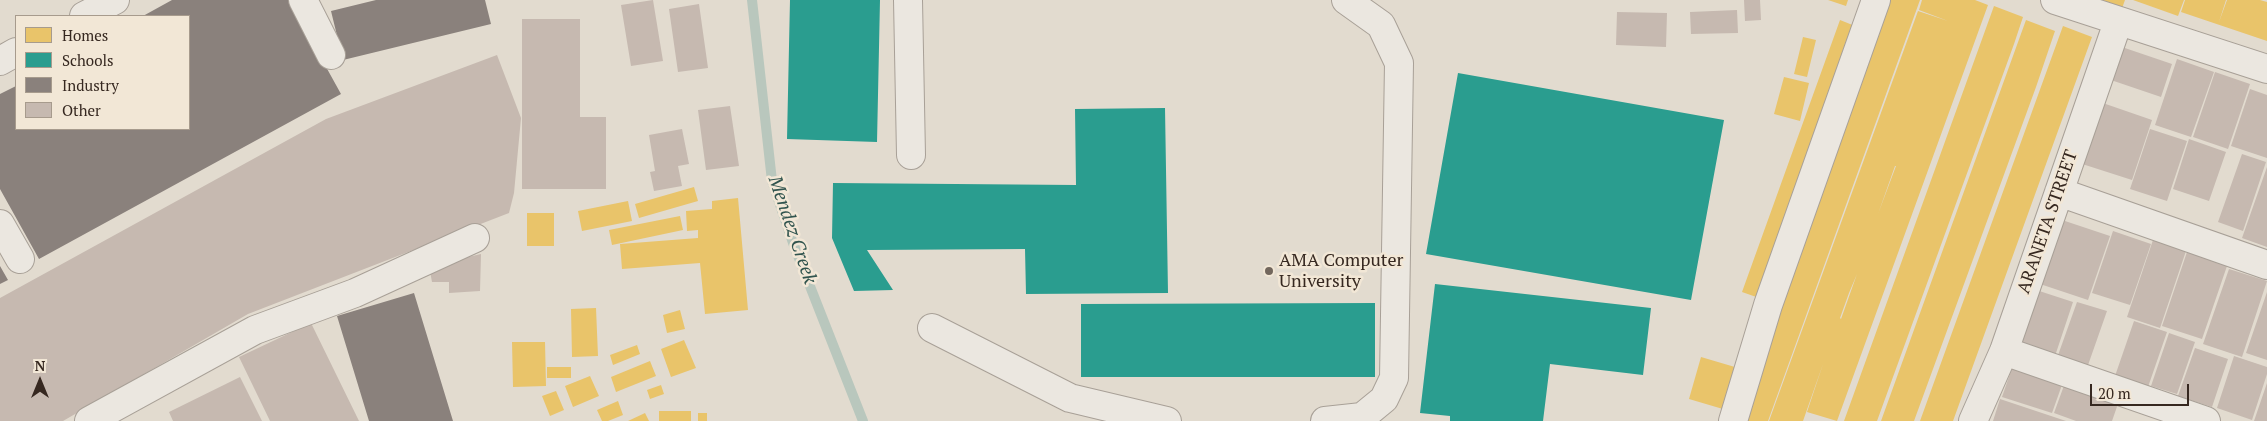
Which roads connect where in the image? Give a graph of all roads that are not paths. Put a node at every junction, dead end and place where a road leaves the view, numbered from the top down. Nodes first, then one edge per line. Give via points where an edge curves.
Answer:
1 (115, 0) edge
2 (303, 0) edge
3 (908, 0) edge
4 (1346, 0) edge
5 (1876, 0) edge
6 (2055, 0) edge
7 (86, 15) edge
8 (2118, 22) junction
9 (15, 53) edge
10 (331, 55) dead end
11 (0, 61) edge
12 (2267, 69) edge
13 (911, 155) dead end
14 (2059, 192) junction
15 (0, 224) edge
16 (475, 238) dead end
17 (20, 259) dead end
18 (2267, 265) edge
19 (932, 328) dead end
20 (2004, 351) junction
21 (89, 421) edge
22 (1167, 421) edge
23 (1325, 421) edge
24 (1732, 421) edge
25 (1974, 421) edge
26 (2206, 421) edge

1 - 7 street
2 - 10 street
3 - 13 street
4 - 23 street via 1381,25 1399,63 1394,378 1384,399 1362,417
5 - 24 street via 1768,305
6 - 8 street
8 - 12 street
8 - 14 street, ARANETA STREET
9 - 11 street
14 - 18 street
14 - 20 street, ARANETA STREET
15 - 17 street
16 - 21 street via 354,293 255,330
19 - 22 street via 1070,398
20 - 25 street, ARANETA STREET
20 - 26 street

